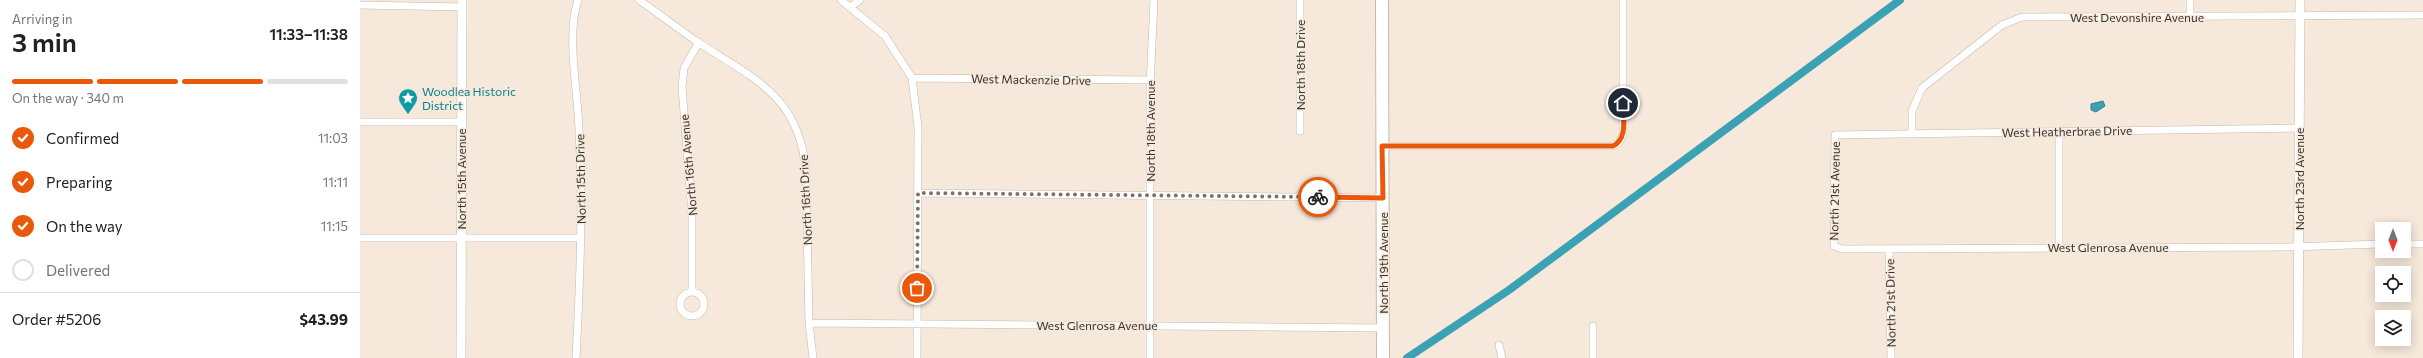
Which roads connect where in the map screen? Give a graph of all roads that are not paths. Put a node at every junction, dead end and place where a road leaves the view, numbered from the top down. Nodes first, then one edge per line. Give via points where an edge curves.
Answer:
1 (578, 0) edge
2 (639, 0) edge
3 (841, 0) edge
4 (860, 0) edge
5 (1154, 0) edge
6 (1300, 0) edge
7 (1382, 0) edge
8 (1623, 0) edge
9 (2190, 0) edge
10 (2300, 0) edge
11 (462, 3) edge
12 (360, 6) edge
13 (850, 7) junction
14 (2423, 15) edge
15 (2190, 16) junction
16 (2300, 16) junction
17 (699, 42) junction
18 (912, 78) junction
19 (1150, 80) junction
20 (360, 122) edge
21 (461, 122) junction
22 (2299, 128) junction
23 (1300, 131) dead end
24 (2059, 131) junction
25 (1912, 132) junction
26 (1835, 135) joint
27 (1382, 146) junction
28 (918, 193) junction
29 (1150, 195) junction
30 (1383, 198) junction
31 (360, 238) edge
32 (462, 238) junction
33 (581, 238) junction
34 (2375, 244) edge
35 (2411, 244) edge
36 (2423, 244) edge
37 (1834, 246) joint
38 (2299, 246) junction
39 (2059, 247) junction
40 (1889, 249) junction
41 (692, 292) dead end
42 (810, 323) junction
43 (917, 324) junction
44 (1150, 326) junction
45 (1593, 326) dead end
46 (1384, 328) junction
47 (1499, 345) dead end
48 (461, 358) edge
49 (576, 358) edge
50 (813, 358) edge
51 (917, 358) edge
52 (1150, 358) edge
53 (1383, 358) edge
54 (1502, 358) edge
55 (1593, 358) edge
56 (1891, 358) edge
57 (2298, 358) edge

1 - 33 street, North 15th Drive via 572,18 579,130
2 - 17 street, North 16th Drive
3 - 13 street
4 - 13 street
5 - 19 street, North 18th Avenue
6 - 23 street, North 18th Drive
7 - 27 main road, North 19th Avenue
8 - 27 street via 1623,135 1619,143 1613,146
9 - 15 street
10 - 16 street, North 23rd Avenue
11 - 12 street
11 - 21 street, North 15th Avenue
13 - 18 street via 885,36
14 - 16 street, West Devonshire Avenue
15 - 16 street, West Devonshire Avenue
15 - 25 street, West Devonshire Avenue via 2043,17 2012,20 2002,25 1922,88 1912,111
16 - 22 street, North 23rd Avenue
17 - 41 street, North 16th Avenue via 684,68 682,87 692,215
17 - 42 street, North 16th Drive via 740,67 766,87 795,124 805,156
18 - 19 street, West Mackenzie Drive
18 - 28 street via 918,127
19 - 29 street, North 18th Avenue
20 - 21 street
21 - 32 street, North 15th Avenue
22 - 24 street, West Heatherbrae Drive
22 - 38 street, North 23rd Avenue
24 - 25 street, West Heatherbrae Drive
24 - 39 street
25 - 26 street, West Heatherbrae Drive
26 - 37 street, North 21st Avenue
27 - 30 main road, North 19th Avenue
28 - 29 street
28 - 43 street
29 - 30 street
29 - 44 street, North 18th Avenue
30 - 46 main road, North 19th Avenue
31 - 32 street
32 - 33 street
32 - 48 street, North 15th Avenue
33 - 49 street, North 15th Drive
34 - 38 street, West Glenrosa Avenue
35 - 36 street
37 - 40 street, West Glenrosa Avenue via 1842,249
38 - 39 street, West Glenrosa Avenue
38 - 57 street, North 23rd Avenue
39 - 40 street, West Glenrosa Avenue
40 - 56 street, North 21st Drive
42 - 43 street, West Glenrosa Avenue
42 - 50 street, North 16th Drive
43 - 44 street, West Glenrosa Avenue
43 - 51 street
44 - 46 street, West Glenrosa Avenue
44 - 52 street, North 18th Avenue
45 - 55 street
46 - 53 main road, North 19th Avenue
47 - 54 street

